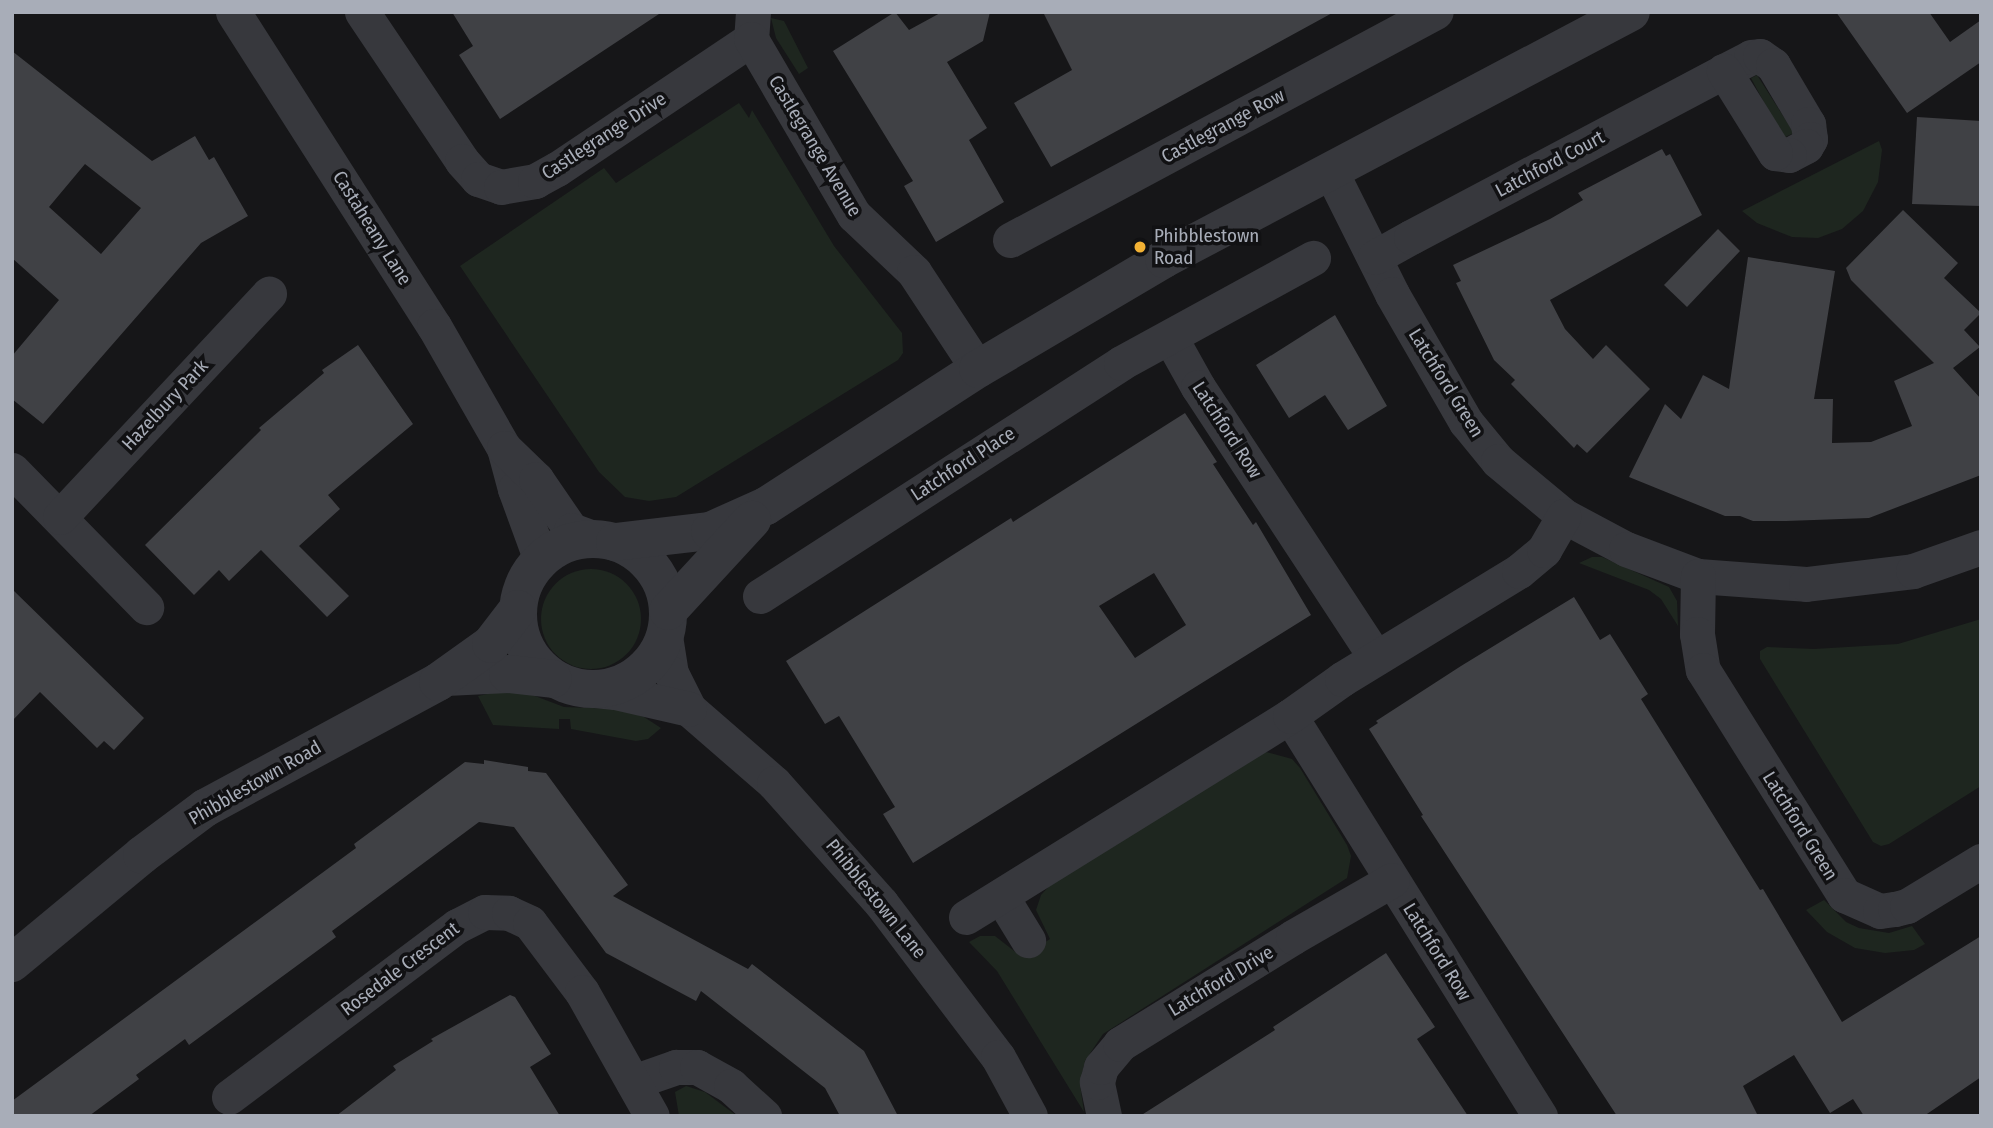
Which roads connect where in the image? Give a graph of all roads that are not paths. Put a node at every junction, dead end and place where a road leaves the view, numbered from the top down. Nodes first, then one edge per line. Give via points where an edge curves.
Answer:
1 (233, 12) edge
2 (362, 12) edge
3 (1436, 12) edge
4 (1631, 12) edge
5 (752, 25) edge
6 (1724, 71) dead end
7 (1330, 170) junction
8 (1010, 240) dead end
9 (1375, 257) junction
10 (1312, 258) dead end
11 (269, 294) dead end
12 (1170, 337) junction
13 (978, 369) junction
14 (504, 448) junction
15 (12, 470) edge
16 (766, 506) junction
17 (1564, 516) junction
18 (60, 517) junction
19 (606, 541) junction
20 (1981, 547) edge
21 (541, 560) junction
22 (1698, 576) junction
23 (760, 596) dead end
24 (146, 607) dead end
25 (518, 610) junction
26 (667, 623) junction
27 (1376, 658) junction
28 (446, 677) junction
29 (553, 679) junction
30 (595, 690) junction
31 (689, 709) junction
32 (1290, 716) junction
33 (1981, 861) edge
34 (1392, 880) junction
35 (1001, 896) junction
36 (966, 917) dead end
37 (1028, 940) dead end
38 (12, 964) edge
39 (633, 1082) junction
40 (229, 1097) dead end
41 (652, 1116) edge
42 (764, 1116) edge
43 (1030, 1116) edge
44 (1104, 1116) edge
45 (1540, 1116) edge

1 - 14 street, Castaheany Lane via 434,326
2 - 5 street, Castlegrange Drive via 462,161 478,179 502,187 535,181 557,169
3 - 8 street, Castlegrange Row
4 - 7 street
5 - 13 street, Castlegrange Avenue via 854,215 914,272
6 - 9 street, Latchford Court
7 - 9 street, Latchford Green
7 - 13 street via 1164,259
9 - 17 street, Latchford Green via 1466,422 1498,461
10 - 12 street
11 - 18 street, Hazelbury Park
12 - 23 street, Latchford Place via 1121,363
12 - 27 street, Latchford Row
13 - 16 street
14 - 19 street, Castaheany Lane via 536,479 571,530
14 - 21 street, Castaheany Lane
15 - 18 street
16 - 19 street via 710,531
16 - 26 street
17 - 22 street, Latchford Green via 1626,549
17 - 27 street via 1544,550 1519,571
18 - 24 street
19 - 21 street via 576,541
19 - 26 street via 636,552 652,568 664,588
20 - 22 street, Latchford Green via 1874,578 1806,584
21 - 25 street via 521,591
22 - 33 street, Latchford Green via 1703,670 1844,895 1880,911 1895,909
25 - 28 street, Phibblestown Road via 491,644
25 - 29 street via 526,649
26 - 30 street via 655,657 639,675 618,686
26 - 31 street, Phibblestown Lane via 671,673
27 - 32 street
28 - 29 street, Phibblestown Road via 508,674
28 - 38 street, Phibblestown Road via 205,808
29 - 30 street via 573,688
30 - 31 street, Phibblestown Lane
31 - 43 street, Phibblestown Lane via 774,783 872,892 998,1057
32 - 34 street, Latchford Row
32 - 35 street
34 - 44 street, Latchford Drive via 1120,1044 1101,1067 1097,1082
34 - 45 street, Latchford Row
35 - 36 street
35 - 37 street
39 - 40 street, Rosedale Crescent via 582,992 530,923 509,914 485,912 457,926
39 - 41 street, Rosedale Crescent
39 - 42 street via 666,1069 697,1067 731,1086

